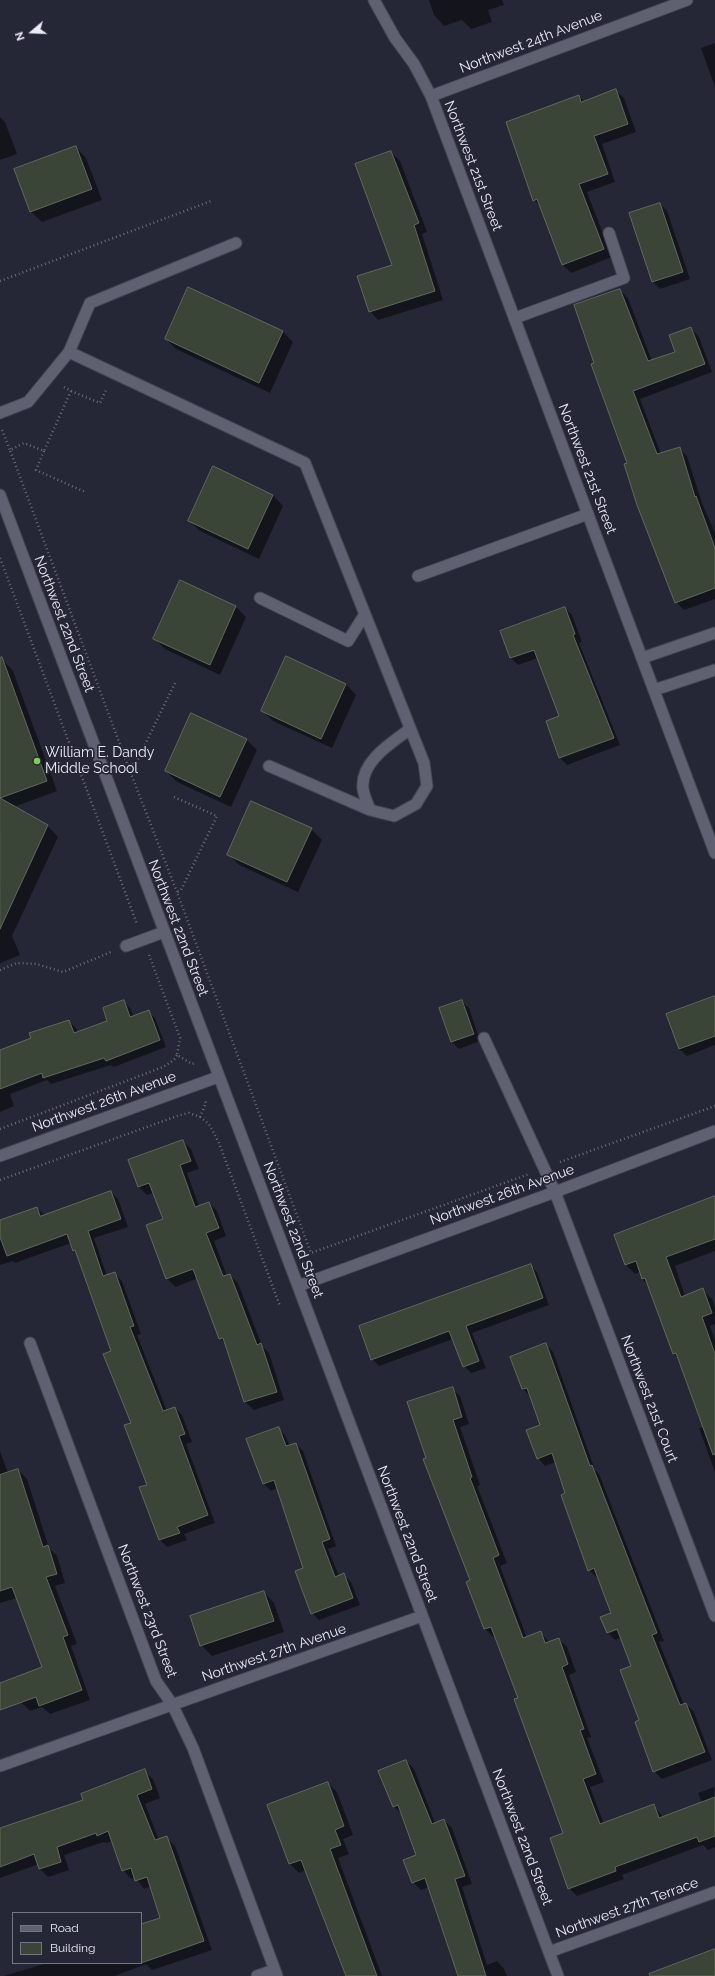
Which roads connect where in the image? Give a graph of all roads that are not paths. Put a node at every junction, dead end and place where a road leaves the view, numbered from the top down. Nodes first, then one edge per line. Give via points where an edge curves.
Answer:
1 (374, 0) edge
2 (687, 0) edge
3 (431, 96) junction
4 (608, 234) dead end
5 (236, 243) dead end
6 (515, 318) junction
7 (69, 352) junction
8 (0, 413) edge
9 (0, 495) edge
10 (588, 514) junction
11 (418, 576) dead end
12 (260, 598) dead end
13 (365, 614) junction
14 (715, 633) edge
15 (642, 658) junction
16 (715, 670) edge
17 (654, 690) junction
18 (410, 729) junction
19 (269, 766) dead end
20 (370, 810) junction
21 (715, 852) edge
22 (164, 932) junction
23 (126, 946) road end
24 (484, 1038) dead end
25 (218, 1077) junction
26 (715, 1131) edge
27 (0, 1156) edge
28 (555, 1192) junction
29 (298, 1286) junction
30 (30, 1343) dead end
31 (422, 1616) junction
32 (715, 1616) edge
33 (172, 1704) junction
34 (0, 1766) edge
35 (715, 1892) edge
36 (549, 1952) junction
37 (276, 1973) edge
38 (257, 1976) edge
39 (558, 1976) edge

1 - 3 street, Northwest 21st Street
2 - 3 street, Northwest 24th Avenue
3 - 6 street, Northwest 21st Street
4 - 6 street via 624,278
5 - 7 street via 90,303
6 - 10 street, Northwest 21st Street
7 - 8 street via 28,402
7 - 13 street via 305,463
9 - 22 street, Northwest 22nd Street
10 - 11 street
10 - 15 street, Northwest 21st Street
12 - 13 street via 348,641
13 - 18 street
14 - 15 street
15 - 17 street, Northwest 21st Street
16 - 17 street
17 - 21 street, Northwest 21st Street
18 - 20 street via 385,748 366,769 363,789
18 - 20 street via 424,763 428,786 416,804 394,816
19 - 20 street
22 - 23 street
22 - 25 street, Northwest 22nd Street
24 - 28 street, Northwest 21st Court
25 - 27 street, Northwest 26th Avenue
25 - 29 street, Northwest 22nd Street
26 - 28 street, Northwest 26th Avenue
28 - 29 street, Northwest 26th Avenue
28 - 32 street, Northwest 21st Court
29 - 31 street, Northwest 22nd Street
30 - 33 street, Northwest 23rd Street via 156,1681
31 - 33 street, Northwest 27th Avenue
31 - 36 street, Northwest 22nd Street
33 - 34 street, Northwest 27th Avenue
33 - 37 street, Northwest 23rd Street via 193,1748
35 - 36 street, Northwest 27th Terrace
36 - 39 street, Northwest 22nd Street
37 - 38 street

